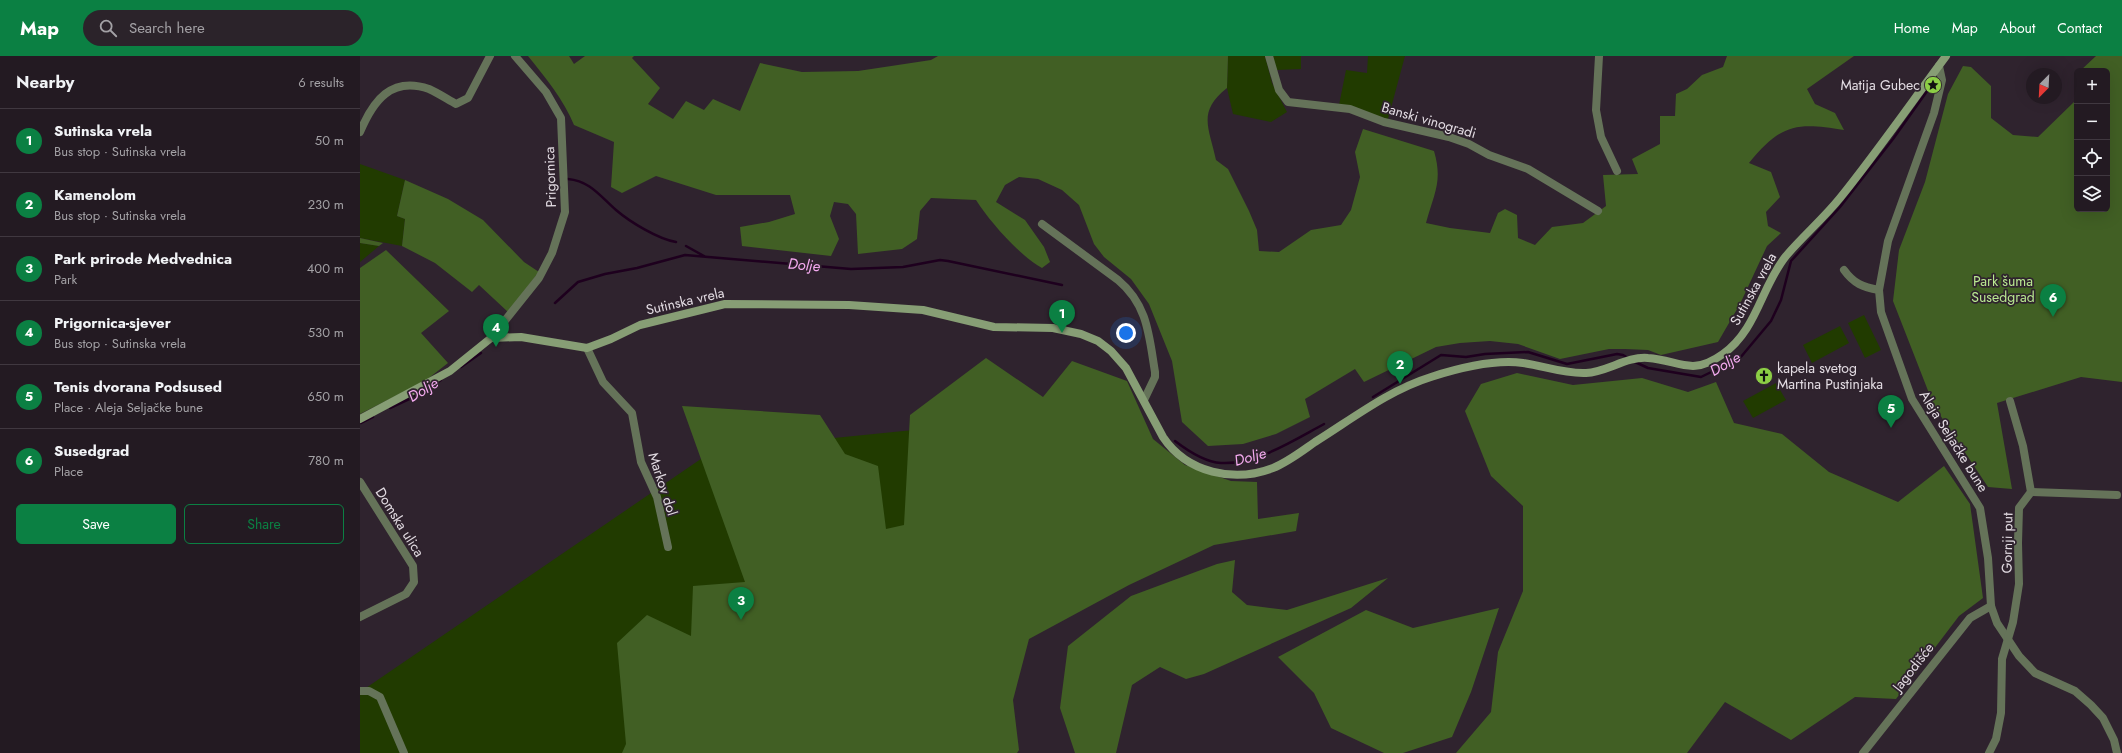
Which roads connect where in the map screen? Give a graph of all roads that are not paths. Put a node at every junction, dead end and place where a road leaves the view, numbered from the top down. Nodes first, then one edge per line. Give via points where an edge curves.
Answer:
1 (490, 56) edge
2 (515, 56) edge
3 (1269, 56) edge
4 (1599, 56) edge
5 (1946, 56) edge
6 (1939, 66) junction
7 (360, 132) edge
8 (1617, 171) dead end
9 (1598, 212) dead end
10 (1042, 224) dead end
11 (1844, 270) dead end
12 (1879, 290) junction
13 (491, 338) junction
14 (587, 348) junction
15 (1144, 400) junction
16 (2010, 401) dead end
17 (360, 419) edge
18 (360, 482) edge
19 (2030, 492) junction
20 (2117, 496) dead end
21 (668, 547) dead end
22 (1991, 606) junction
23 (360, 617) edge
24 (2008, 642) junction
25 (360, 691) edge
26 (404, 753) edge
27 (1863, 753) edge
28 (1989, 753) edge
29 (2117, 753) edge

1 - 7 street via 468,98 456,104 428,89 400,86 380,96
2 - 13 street, Prigornica via 546,92 561,118 565,212 552,253 539,278
3 - 9 street, Banski vinogradi via 1279,90 1288,102 1350,109 1384,122 1448,137 1528,169
4 - 8 street via 1596,110 1601,137
5 - 6 street
6 - 12 street, Aleja Seljačke bune via 1942,80 1913,175 1888,240
6 - 15 street, Sutinska vrela via 1838,200 1786,256 1751,324 1738,342 1721,356 1703,365 1684,366 1639,358 1601,371 1583,374 1513,362 1468,367 1440,374 1402,389 1280,465 1260,472 1242,474 1210,472 1185,460 1169,446
10 - 15 street via 1118,280 1129,289 1138,302 1147,325 1155,372
11 - 12 street via 1851,280 1858,284
12 - 22 street, Aleja Seljačke bune via 1882,318 1912,399 1980,508 1988,558
13 - 14 street, Sutinska vrela via 521,337
13 - 17 street via 450,371
14 - 15 street, Sutinska vrela via 611,340 640,325 725,304 849,305 909,309 946,315 982,325 1053,328 1081,334 1098,341 1111,352 1126,368
14 - 21 street, Markov dol via 603,382 632,413 641,462 657,497
16 - 19 street via 2024,446
18 - 23 street, Domska ulica via 413,566 414,582 406,594
19 - 20 street
19 - 24 street, Gornji put via 2019,508 2019,584 2014,622
22 - 24 street, Aleja Seljačke bune
22 - 27 street, Jagodišće via 1970,618
24 - 28 street, Gornji put via 2002,659 2001,713 1996,739
24 - 29 street, Aleja Seljačke bune via 2035,673 2074,691 2091,705 2103,718 2114,740
25 - 26 street via 369,691 380,697

